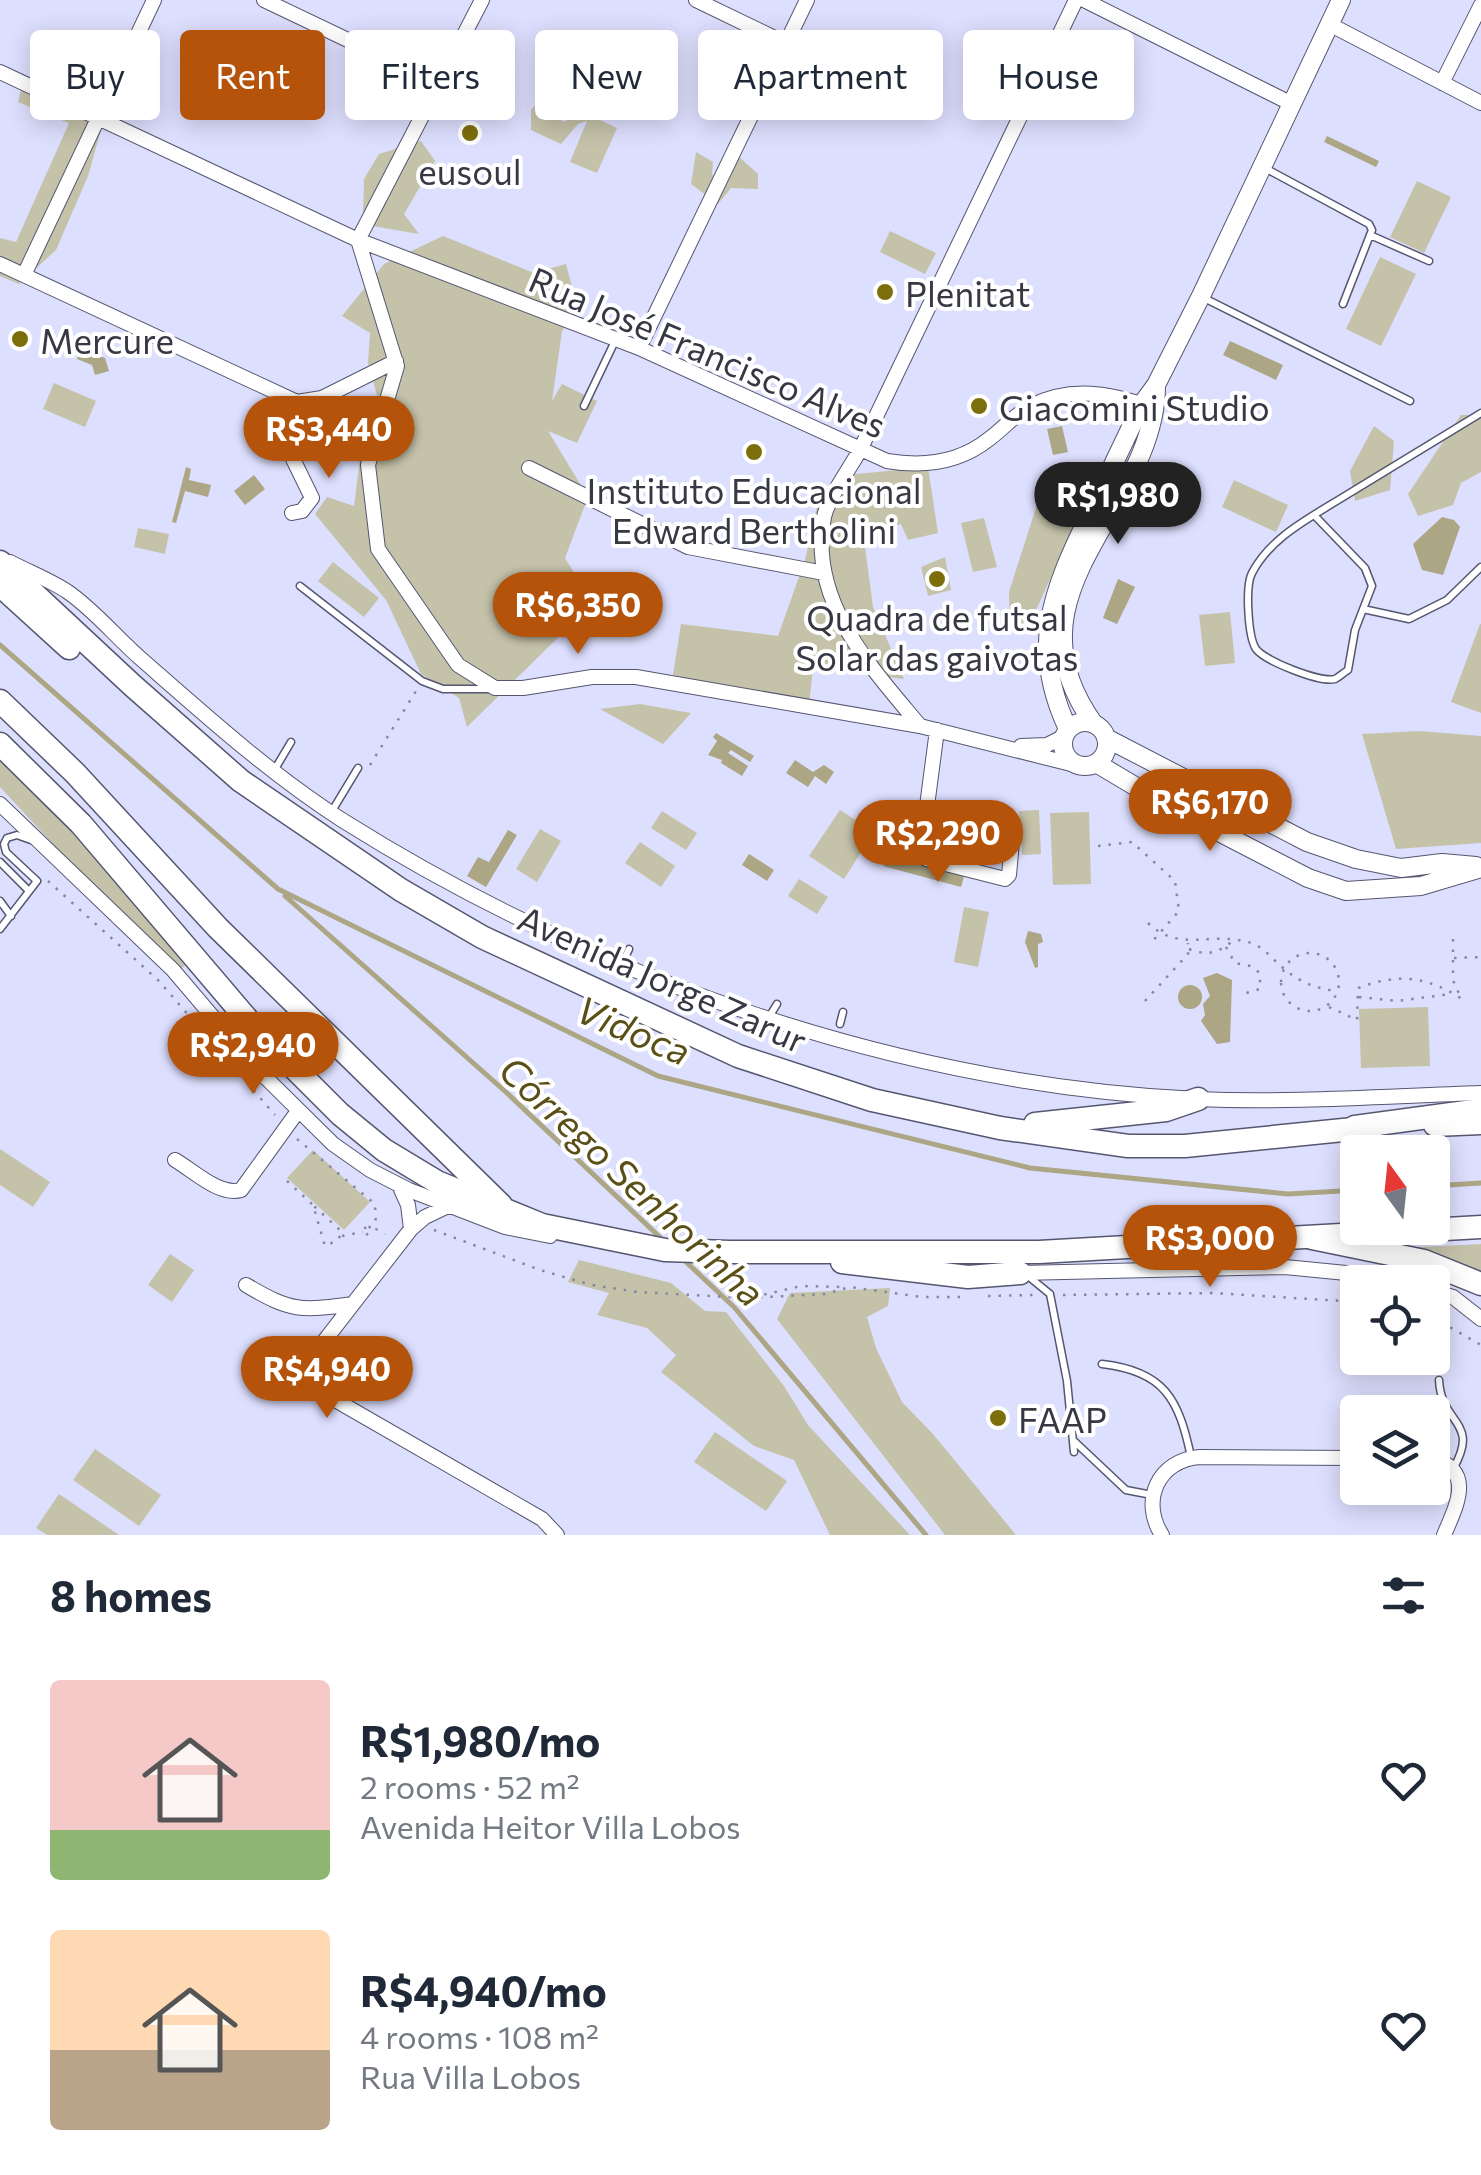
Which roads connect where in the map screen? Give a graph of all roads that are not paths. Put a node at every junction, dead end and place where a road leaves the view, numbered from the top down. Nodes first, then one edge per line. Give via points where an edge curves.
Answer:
1 (154, 0) edge
2 (264, 0) edge
3 (482, 0) edge
4 (696, 0) edge
5 (807, 0) edge
6 (1080, 0) edge
7 (1341, 0) edge
8 (1481, 6) edge
9 (1329, 24) junction
10 (140, 30) edge
11 (467, 30) edge
12 (758, 30) edge
13 (792, 30) edge
14 (345, 39) edge
15 (0, 72) edge
16 (1442, 83) junction
17 (30, 86) edge
18 (1290, 103) junction
19 (1481, 103) edge
20 (98, 120) edge
21 (103, 120) edge
22 (421, 120) edge
23 (748, 120) edge
24 (1262, 166) junction
25 (1370, 235) junction
26 (358, 240) junction
27 (1428, 261) dead end
28 (0, 264) edge
29 (24, 275) junction
30 (1201, 296) junction
31 (1343, 304) dead end
32 (616, 339) junction
33 (639, 348) junction
34 (396, 361) junction
35 (1410, 401) dead end
36 (297, 402) junction
37 (584, 406) dead end
38 (1149, 407) junction
39 (1481, 413) edge
40 (860, 450) junction
41 (529, 468) dead end
42 (292, 513) dead end
43 (1314, 515) junction
44 (0, 559) edge
45 (1481, 568) edge
46 (824, 573) junction
47 (0, 585) edge
48 (300, 586) dead end
49 (1363, 609) junction
50 (495, 688) junction
51 (0, 701) edge
52 (920, 726) junction
53 (937, 730) junction
54 (1100, 731) junction
55 (1066, 733) junction
56 (291, 742) dead end
57 (0, 744) edge
58 (996, 744) junction
59 (1096, 763) junction
60 (1075, 764) junction
61 (362, 769) road end
62 (274, 770) junction
63 (242, 781) junction
64 (0, 804) edge
65 (332, 812) junction
66 (1012, 830) dead end
67 (42, 843) junction
68 (1356, 859) junction
69 (0, 862) edge
70 (1481, 867) edge
71 (30, 891) junction
72 (1346, 891) junction
73 (0, 902) edge
74 (10, 916) junction
75 (0, 930) edge
76 (629, 949) dead end
77 (622, 965) junction
78 (778, 1004) dead end
79 (843, 1012) dead end
80 (769, 1018) junction
81 (840, 1024) dead end
82 (1481, 1094) edge
83 (1198, 1099) junction
84 (1481, 1110) edge
85 (298, 1111) junction
86 (1481, 1123) edge
87 (1000, 1128) junction
88 (1355, 1128) junction
89 (175, 1160) dead end
90 (398, 1185) junction
91 (448, 1206) junction
92 (511, 1214) junction
93 (1481, 1227) edge
94 (411, 1229) junction
95 (595, 1236) junction
96 (1312, 1238) junction
97 (770, 1250) junction
98 (1340, 1272) edge
99 (1020, 1274) junction
100 (1059, 1279) junction
101 (246, 1284) dead end
102 (1481, 1284) edge
103 (1054, 1295) junction
104 (1450, 1296) edge
105 (353, 1304) junction
106 (1481, 1319) edge
107 (1102, 1364) dead end
108 (1439, 1380) dead end
109 (1074, 1441) junction
110 (1074, 1452) dead end
111 (1191, 1458) junction
112 (1340, 1458) edge
113 (1452, 1470) joint
114 (1152, 1496) junction
115 (557, 1535) edge
116 (1162, 1535) edge
117 (1444, 1535) edge

1 - 10 street
2 - 14 street
3 - 11 street
4 - 12 street
5 - 13 street
6 - 18 street
6 - 40 street
7 - 9 street
8 - 16 street
9 - 16 street
9 - 18 street
15 - 17 street, Rua José Francisco Alves
16 - 19 street
18 - 24 street
20 - 29 street
21 - 26 street, Rua José Francisco Alves
22 - 26 street
23 - 33 street
24 - 25 lane via 1370,224
24 - 30 street
25 - 27 lane
25 - 31 lane
26 - 32 street, Rua José Francisco Alves
26 - 34 street
28 - 29 street
29 - 36 street
30 - 35 lane
30 - 38 street
32 - 33 street, Rua José Francisco Alves
32 - 37 lane
33 - 40 street, Rua José Francisco Alves
34 - 36 street via 322,398
34 - 50 street via 368,465 378,549 458,665
36 - 42 street via 292,460 312,498
38 - 40 street, Rua José Francisco Alves via 1109,394 1057,396 1020,412 972,450 930,464 887,461
38 - 54 street via 1139,456 1064,615 1069,678
38 - 55 street via 1052,600 1050,676
39 - 43 lane
40 - 46 street via 824,515
41 - 46 street via 688,546
43 - 49 lane via 1364,568 1372,586
43 - 49 lane via 1264,554 1250,576 1252,643 1280,664 1333,679 1348,670
44 - 62 street, Avenida Jorge Zarur via 69,593
44 - 63 main road, Avenida Jorge Zarur
45 - 49 lane via 1447,600 1408,619
46 - 52 street via 845,631
47 - 63 main road via 150,721
48 - 50 lane via 422,681 443,690
50 - 52 street via 636,677
51 - 92 main road via 218,928
52 - 53 street
53 - 58 street
53 - 66 street via 922,844 926,859 1005,880
54 - 55 street via 1078,722
54 - 59 street via 1105,752
54 - 68 street via 1306,842
55 - 58 street via 1036,747
55 - 60 street via 1062,748
56 - 62 lane
57 - 92 main road via 82,824 258,1033 340,1114 410,1166
58 - 60 street
59 - 60 street
59 - 72 street via 1308,878
61 - 65 lane
62 - 65 street, Avenida Jorge Zarur
63 - 87 main road, Avenida Jorge Zarur via 405,892 560,975 738,1056 872,1100
64 - 67 street
65 - 77 street, Avenida Jorge Zarur via 453,884
67 - 71 lane via 16,834 4,847 37,881
67 - 85 street via 172,970
68 - 70 street via 1401,868
68 - 72 street via 1357,880
69 - 71 lane
70 - 72 street via 1422,886
71 - 74 lane
73 - 74 lane
74 - 75 lane
76 - 77 lane
77 - 80 street, Avenida Jorge Zarur
78 - 80 lane
79 - 81 lane
80 - 83 street, Avenida Jorge Zarur via 942,1065
82 - 83 street, Avenida Jorge Zarur
83 - 87 main road via 1132,1115
84 - 88 main road
85 - 89 street via 241,1190 221,1189
85 - 90 street via 349,1156
86 - 88 main road, Avenida Jorge Zarur
87 - 88 main road, Avenida Jorge Zarur via 1128,1146 1185,1146
90 - 91 street
90 - 94 street
91 - 94 street
91 - 95 street via 529,1232
92 - 95 main road
93 - 96 main road
94 - 105 street
95 - 97 main road via 665,1250
96 - 97 main road via 1039,1252
96 - 102 main road via 1424,1261
97 - 99 main road via 968,1277
98 - 100 street via 1285,1267
99 - 100 street
99 - 103 lane
100 - 103 lane
101 - 105 street via 281,1306
103 - 109 lane
104 - 106 street
105 - 115 street via 316,1353 322,1386 337,1401 542,1519
107 - 111 lane via 1151,1376 1171,1396
108 - 113 lane via 1443,1402 1470,1438
109 - 110 lane
109 - 114 lane via 1126,1490
111 - 112 street
111 - 114 street via 1166,1470
113 - 117 street via 1460,1496
114 - 116 street

